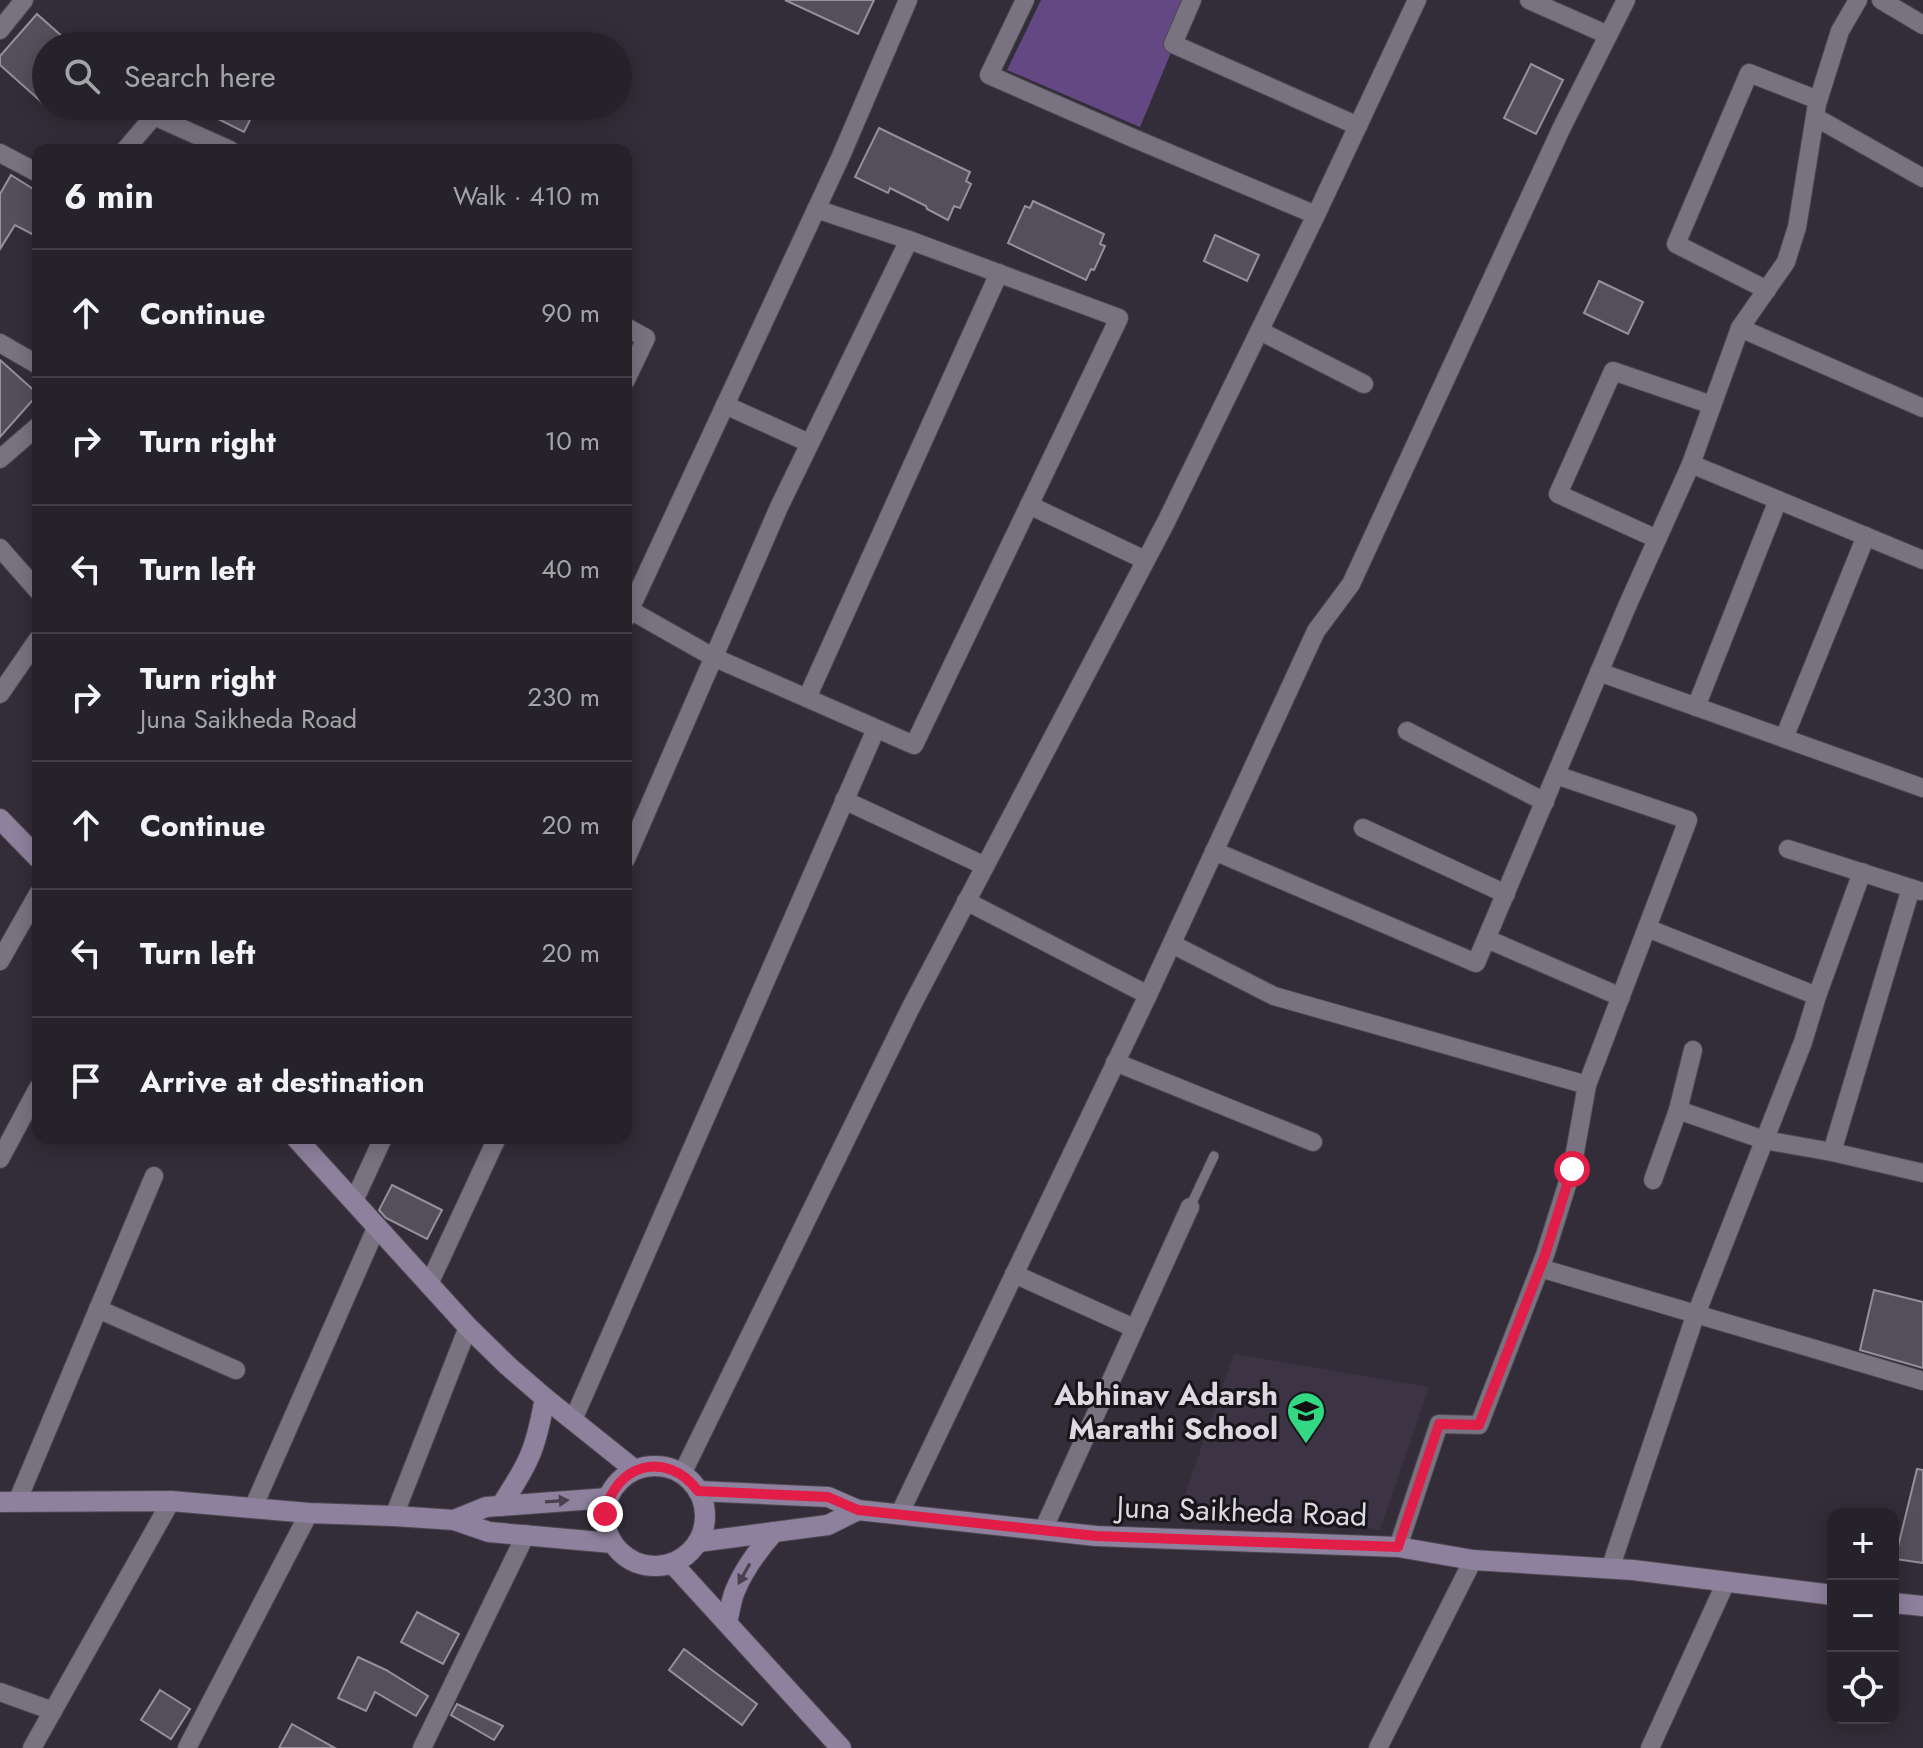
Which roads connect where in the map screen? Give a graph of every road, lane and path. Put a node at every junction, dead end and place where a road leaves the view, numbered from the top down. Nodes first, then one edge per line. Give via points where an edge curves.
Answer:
1 (24, 0) edge
2 (908, 0) edge
3 (1025, 0) edge
4 (1192, 0) edge
5 (1417, 0) edge
6 (1529, 0) edge
7 (1626, 0) edge
8 (1858, 0) edge
9 (1881, 0) edge
10 (1923, 25) edge
11 (0, 30) edge
12 (1608, 35) junction
13 (1817, 108) junction
14 (151, 120) edge
15 (163, 120) edge
16 (1358, 126) junction
17 (130, 144) edge
18 (217, 144) edge
19 (0, 153) edge
20 (32, 170) edge
21 (1923, 178) edge
22 (816, 209) junction
23 (1316, 215) junction
24 (909, 240) junction
25 (999, 273) junction
26 (1767, 290) junction
27 (1740, 328) junction
28 (632, 330) edge
29 (1260, 331) junction
30 (0, 343) edge
31 (32, 362) edge
32 (632, 367) edge
33 (1364, 384) dead end
34 (725, 405) junction
35 (1712, 405) junction
36 (1923, 408) edge
37 (32, 431) edge
38 (809, 443) junction
39 (0, 459) edge
40 (1691, 464) junction
41 (1778, 500) junction
42 (1029, 505) junction
43 (1866, 536) junction
44 (1657, 539) junction
45 (0, 548) edge
46 (1145, 560) junction
47 (1923, 560) edge
48 (32, 584) edge
49 (632, 605) edge
50 (632, 616) edge
51 (32, 648) edge
52 (713, 657) junction
53 (1599, 672) junction
54 (0, 694) edge
55 (807, 698) junction
56 (1696, 707) junction
57 (876, 729) junction
58 (1407, 731) dead end
59 (1784, 738) junction
60 (1556, 775) junction
61 (1923, 788) edge
62 (844, 800) junction
63 (1545, 802) junction
64 (0, 819) edge
65 (1363, 828) dead end
66 (632, 845) edge
67 (1788, 849) dead end
68 (1214, 851) junction
69 (32, 852) edge
70 (985, 866) junction
71 (1862, 872) junction
72 (1917, 890) edge
73 (1506, 894) junction
74 (966, 901) junction
75 (32, 905) edge
76 (1647, 928) junction
77 (1487, 939) junction
78 (1172, 944) junction
79 (0, 961) edge
80 (1148, 995) junction
81 (1817, 996) junction
82 (1621, 997) junction
83 (1693, 1050) dead end
84 (1115, 1062) junction
85 (1587, 1085) junction
86 (32, 1099) edge
87 (1678, 1110) junction
88 (1764, 1140) junction
89 (1313, 1142) dead end
90 (302, 1144) edge
91 (380, 1144) edge
92 (494, 1144) edge
93 (1832, 1152) junction
94 (1214, 1156) dead end
95 (0, 1159) edge
96 (1923, 1173) edge
97 (154, 1176) dead end
98 (1653, 1180) dead end
99 (354, 1201) junction
100 (1190, 1207) joint
101 (377, 1226) junction
102 (1540, 1268) junction
103 (1014, 1274) junction
104 (429, 1284) junction
105 (98, 1309) junction
106 (1696, 1314) junction
107 (468, 1327) junction
108 (1134, 1328) junction
109 (236, 1370) dead end
110 (1923, 1381) edge
111 (545, 1398) junction
112 (573, 1420) junction
113 (635, 1470) junction
114 (682, 1474) junction
115 (698, 1491) junction
116 (608, 1498) junction
117 (171, 1501) junction
118 (8, 1502) edge
119 (501, 1506) junction
120 (253, 1508) junction
121 (858, 1510) junction
122 (309, 1513) junction
123 (899, 1515) junction
124 (394, 1516) junction
125 (454, 1520) junction
126 (1043, 1530) junction
127 (774, 1532) junction
128 (526, 1534) junction
129 (698, 1542) junction
130 (612, 1543) junction
131 (1398, 1547) junction
132 (1473, 1560) junction
133 (672, 1563) junction
134 (1610, 1569) junction
135 (1726, 1582) junction
136 (1827, 1594) edge
137 (1899, 1604) edge
138 (1923, 1606) edge
139 (727, 1622) junction
140 (0, 1692) edge
141 (53, 1711) junction
142 (32, 1748) edge
143 (187, 1748) edge
144 (422, 1748) edge
145 (841, 1748) edge
146 (1378, 1748) edge
147 (1650, 1748) edge

1 - 11 street
2 - 22 street
3 - 23 street via 989,75
4 - 16 street via 1173,44
5 - 16 street
6 - 12 street
7 - 12 street
8 - 13 street via 1840,31
9 - 10 street
12 - 68 street via 1351,584 1316,631
13 - 21 street
13 - 26 street via 1797,227 1786,262
13 - 26 street via 1749,73 1676,244
14 - 17 street
15 - 18 street
16 - 23 street
19 - 20 street
22 - 24 street
22 - 34 street
23 - 29 street
24 - 25 street
24 - 38 street
25 - 42 street via 1119,318
25 - 55 street
26 - 27 street
27 - 35 street
27 - 36 street
28 - 32 street via 646,338
29 - 33 street
29 - 46 street
30 - 31 street
34 - 38 street
34 - 49 street
35 - 40 street
35 - 44 street via 1613,371 1558,494
37 - 39 street
38 - 52 street
40 - 41 street
40 - 44 street
41 - 43 street
41 - 56 street
42 - 46 street
42 - 57 street via 914,745
43 - 47 street
43 - 59 street
44 - 53 street
45 - 48 street
46 - 70 street
50 - 52 street
51 - 54 street
52 - 55 street
52 - 66 street
53 - 56 street
53 - 60 street
55 - 57 street
56 - 59 street
57 - 62 street
58 - 63 street
59 - 61 street
60 - 63 street
60 - 76 street via 1688,820
62 - 70 street
62 - 112 street
63 - 73 street
64 - 69 main road
65 - 73 street
67 - 71 street
68 - 77 street via 1476,963
68 - 78 street
70 - 74 street
71 - 72 street
71 - 81 street
72 - 93 street
73 - 77 street
74 - 80 street
74 - 114 street
75 - 79 street
76 - 81 street
76 - 82 street
77 - 82 street
78 - 80 street
78 - 85 street via 1274,996
80 - 84 street
81 - 88 street
82 - 85 street
83 - 87 street
84 - 89 street
84 - 103 street
85 - 102 street via 1572,1169
86 - 95 street
87 - 88 street
87 - 98 street
88 - 93 street
88 - 106 street
90 - 99 main road
91 - 99 street
92 - 104 street
93 - 96 street
94 - 100 lane
97 - 105 street
99 - 101 main road
100 - 108 street
101 - 104 main road
101 - 120 street
102 - 106 street
102 - 131 street via 1479,1425 1439,1424
103 - 108 street
103 - 123 street
104 - 107 main road
105 - 109 street
105 - 118 street
106 - 110 street
106 - 134 street
107 - 111 main road
107 - 124 street
108 - 126 street
111 - 112 main road
111 - 119 main road via 530,1456
112 - 113 main road
113 - 114 main road via 651,1466
113 - 116 main road
114 - 115 main road
115 - 121 main road, Juna Saikheda Road via 828,1497
115 - 129 main road via 705,1516
119 -> 116 main road
116 - 130 main road via 606,1528
117 - 118 main road
117 - 120 main road
117 - 141 street
119 - 125 main road
120 - 122 main road
121 - 123 main road, Juna Saikheda Road
121 - 127 main road via 828,1525
122 - 124 main road
122 - 143 street
123 - 126 main road, Juna Saikheda Road
124 - 125 main road
125 - 128 main road via 489,1532
126 - 131 main road, Juna Saikheda Road
127 - 129 main road
127 -> 139 main road via 747,1568
128 - 130 main road
128 - 144 street
129 - 133 main road
130 - 133 main road via 638,1563
131 - 132 main road, Juna Saikheda Road
132 - 134 main road, Juna Saikheda Road
132 - 146 street
133 - 139 main road
134 - 135 main road, Juna Saikheda Road
135 - 136 main road, Juna Saikheda Road
135 - 147 street
137 - 138 main road
139 - 145 main road
140 - 141 street
141 - 142 street

